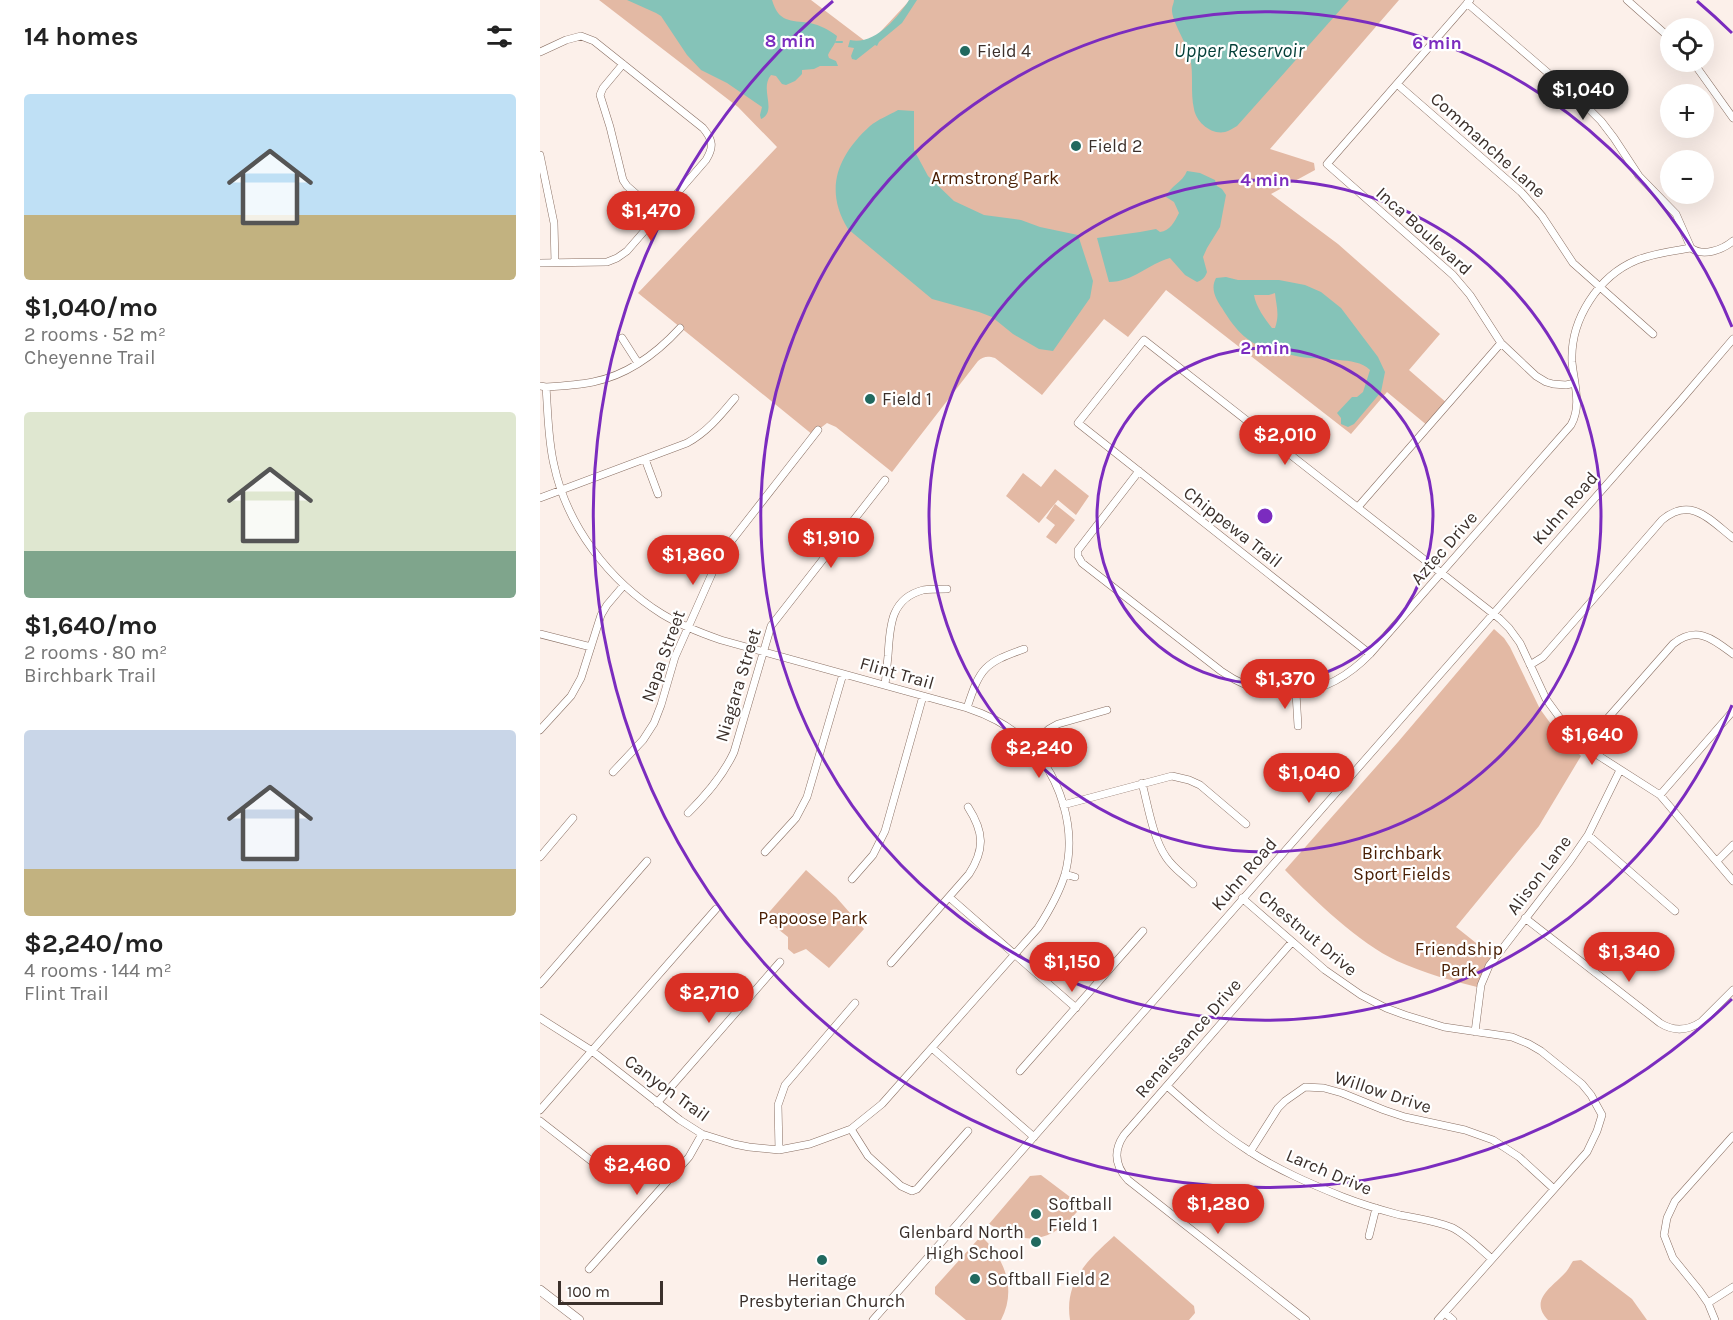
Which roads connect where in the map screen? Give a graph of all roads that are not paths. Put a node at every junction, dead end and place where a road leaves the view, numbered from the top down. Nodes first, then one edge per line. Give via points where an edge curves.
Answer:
1 (1627, 0) edge
2 (1468, 2) edge
3 (1660, 29) edge
4 (540, 52) edge
5 (623, 64) junction
6 (1700, 72) edge
7 (1397, 84) junction
8 (1733, 118) edge
9 (540, 155) edge
10 (659, 214) junction
11 (1733, 241) edge
12 (1691, 248) junction
13 (540, 263) edge
14 (555, 263) junction
15 (1600, 287) junction
16 (680, 328) dead end
17 (1653, 334) dead end
18 (622, 338) dead end
19 (1733, 339) edge
20 (1501, 343) junction
21 (638, 363) junction
22 (1575, 383) junction
23 (543, 387) edge
24 (735, 398) dead end
25 (818, 430) dead end
26 (645, 459) junction
27 (1139, 471) junction
28 (885, 480) dead end
29 (562, 490) junction
30 (658, 494) dead end
31 (540, 498) edge
32 (1358, 507) junction
33 (1733, 538) edge
34 (1442, 573) junction
35 (624, 585) junction
36 (947, 590) dead end
37 (1493, 613) junction
38 (687, 627) junction
39 (540, 634) edge
40 (591, 647) junction
41 (1024, 649) dead end
42 (763, 651) junction
43 (1370, 654) junction
44 (1733, 654) edge
45 (1530, 665) junction
46 (843, 674) junction
47 (885, 685) junction
48 (1296, 693) junction
49 (923, 696) junction
50 (967, 708) junction
51 (1107, 710) dead end
52 (1733, 711) edge
53 (1298, 726) dead end
54 (540, 730) edge
55 (1585, 744) junction
56 (1030, 746) junction
57 (1620, 770) junction
58 (613, 772) dead end
59 (1142, 783) junction
60 (1660, 795) junction
61 (1063, 805) junction
62 (968, 807) dead end
63 (688, 813) dead end
64 (573, 819) dead end
65 (1246, 824) dead end
66 (1588, 835) junction
67 (1733, 845) edge
68 (765, 852) dead end
69 (540, 857) edge
70 (646, 861) dead end
71 (1717, 861) junction
72 (1065, 874) junction
73 (1075, 877) dead end
74 (852, 879) dead end
75 (1733, 881) edge
76 (1193, 884) dead end
77 (949, 897) junction
78 (1242, 898) junction
79 (716, 909) dead end
80 (1675, 911) dead end
81 (1525, 918) junction
82 (1143, 931) dead end
83 (1292, 942) junction
84 (1014, 955) junction
85 (780, 962) dead end
86 (891, 963) dead end
87 (540, 984) edge
88 (1733, 990) edge
89 (855, 1003) dead end
90 (1076, 1008) junction
91 (540, 1018) edge
92 (1475, 1032) junction
93 (933, 1048) junction
94 (592, 1051) junction
95 (1020, 1071) dead end
96 (1167, 1086) junction
97 (657, 1103) junction
98 (540, 1110) edge
99 (540, 1120) edge
100 (851, 1129) junction
101 (968, 1131) dead end
102 (702, 1134) junction
103 (1733, 1136) edge
104 (1034, 1137) junction
105 (779, 1150) junction
106 (1250, 1152) junction
107 (594, 1162) dead end
108 (1554, 1189) junction
109 (1376, 1208) junction
110 (1370, 1236) dead end
111 (1492, 1259) junction
112 (589, 1269) dead end
113 (1733, 1287) edge
114 (540, 1290) edge
115 (1707, 1303) junction
116 (1445, 1313) junction
117 (579, 1320) edge
118 (873, 1320) edge
119 (1306, 1320) edge
120 (1438, 1320) edge
121 (1453, 1320) edge
122 (1715, 1320) edge

1 - 3 street
2 - 7 street
2 - 12 street via 1601,121 1639,176 1676,214
4 - 5 street via 581,36 594,41
5 - 10 street via 600,95 623,180
5 - 10 street via 703,128 712,144 706,160
6 - 8 street
7 - 15 street, Commanche Lane via 1524,195 1573,263
7 - 20 street, Inca Boulevard via 1327,164 1453,275
9 - 14 street via 554,223
10 - 14 street via 617,258 607,262
11 - 12 street, Aztec Drive via 1712,252
12 - 15 street, Aztec Drive via 1635,261
13 - 14 street
15 - 17 street, Commanche Lane
15 - 22 street, Aztec Drive via 1585,309 1575,335
16 - 21 street
18 - 21 street
19 - 37 street, Kuhn Road
20 - 22 street, Inca Boulevard via 1540,379 1553,384
20 - 32 street
21 - 23 street via 594,382
22 - 34 street, Aztec Drive via 1576,415 1571,425
23 - 29 street, Flint Trail via 549,443
24 - 26 street via 697,437
25 - 38 street, Napa Street via 725,549
26 - 29 street
26 - 30 street
27 - 32 street, Chippewa Trail via 1078,423 1144,340
27 - 43 street, Chippewa Trail
27 - 48 street, Aztec Drive via 1078,550 1082,562 1230,677 1258,689
28 - 42 street, Niagara Street via 771,626
29 - 31 street
29 - 35 street, Flint Trail via 587,542
32 - 34 street
33 - 45 street via 1700,513 1684,508 1669,514 1543,657
34 - 37 street
34 - 43 street, Aztec Drive
35 - 38 street, Flint Trail
35 - 40 street via 601,615
36 - 47 street via 919,591 896,610 889,631
37 - 45 street via 1514,634
37 - 78 street, Kuhn Road
38 - 42 street, Flint Trail
38 - 58 street, Napa Street via 651,727
39 - 40 street
40 - 54 street via 581,678 570,696
41 - 50 street via 998,658 984,668
42 - 46 street, Flint Trail
42 - 63 street, Niagara Street via 729,764
43 - 48 street, Aztec Drive via 1341,679
44 - 55 street via 1707,636 1683,637
45 - 55 street via 1552,709
46 - 47 street, Flint Trail
46 - 68 street via 807,797 796,818
47 - 49 street, Flint Trail
48 - 53 street
49 - 50 street, Flint Trail
49 - 74 street via 885,831 873,855
50 - 56 street, Flint Trail via 1000,722
51 - 56 street via 1058,724
52 - 60 street
55 - 57 street
56 - 61 street, Flint Trail via 1052,776
57 - 60 street
57 - 66 street, Alison Lane
59 - 61 street
59 - 65 street via 1172,776 1189,780 1209,791
59 - 76 street via 1162,851
60 - 71 street
61 - 72 street, Flint Trail via 1069,842
62 - 77 street via 979,828 981,846 969,874
64 - 69 street
66 - 80 street
66 - 81 street, Alison Lane
67 - 71 street
70 - 87 street
71 - 75 street
72 - 73 street
72 - 84 street, Flint Trail via 1051,909
77 - 84 street
77 - 86 street
78 - 83 street, Chestnut Drive
78 - 104 street, Kuhn Road
79 - 94 street
81 - 88 street via 1660,1023 1676,1031 1701,1022
81 - 92 street, Alison Lane via 1489,966 1481,985
82 - 90 street
83 - 92 street, Chestnut Drive via 1345,985 1386,1008 1425,1022
83 - 96 street, Renaissance Drive
84 - 90 street
84 - 93 street, Flint Trail
85 - 97 street
89 - 105 street via 785,1086 778,1105
90 - 95 street
91 - 94 street, Canyon Trail
92 - 108 street, Chestnut Drive via 1512,1037 1541,1051 1582,1083 1602,1115 1591,1146
93 - 100 street, Canyon Trail via 882,1104
93 - 104 street
94 - 97 street, Canyon Trail
94 - 98 street
96 - 106 street, Larch Drive
96 - 119 street, Renaissance Drive via 1121,1139 1116,1158 1121,1171
97 - 102 street, Canyon Trail
99 - 107 street
100 - 101 street via 868,1156 911,1194
100 - 105 street, Canyon Trail
102 - 105 street, Canyon Trail via 734,1144
102 - 112 street via 689,1156
103 - 115 street via 1675,1201 1664,1235 1673,1258
104 - 118 street, Kuhn Road
106 - 108 street, Willow Drive via 1286,1101 1305,1087 1324,1088 1406,1117 1493,1140 1519,1157
106 - 109 street, Larch Drive via 1306,1182
108 - 111 street
109 - 110 street
109 - 111 street, Larch Drive via 1454,1229
111 - 116 street
113 - 115 street
114 - 117 street
115 - 122 street
116 - 120 street
116 - 121 street

